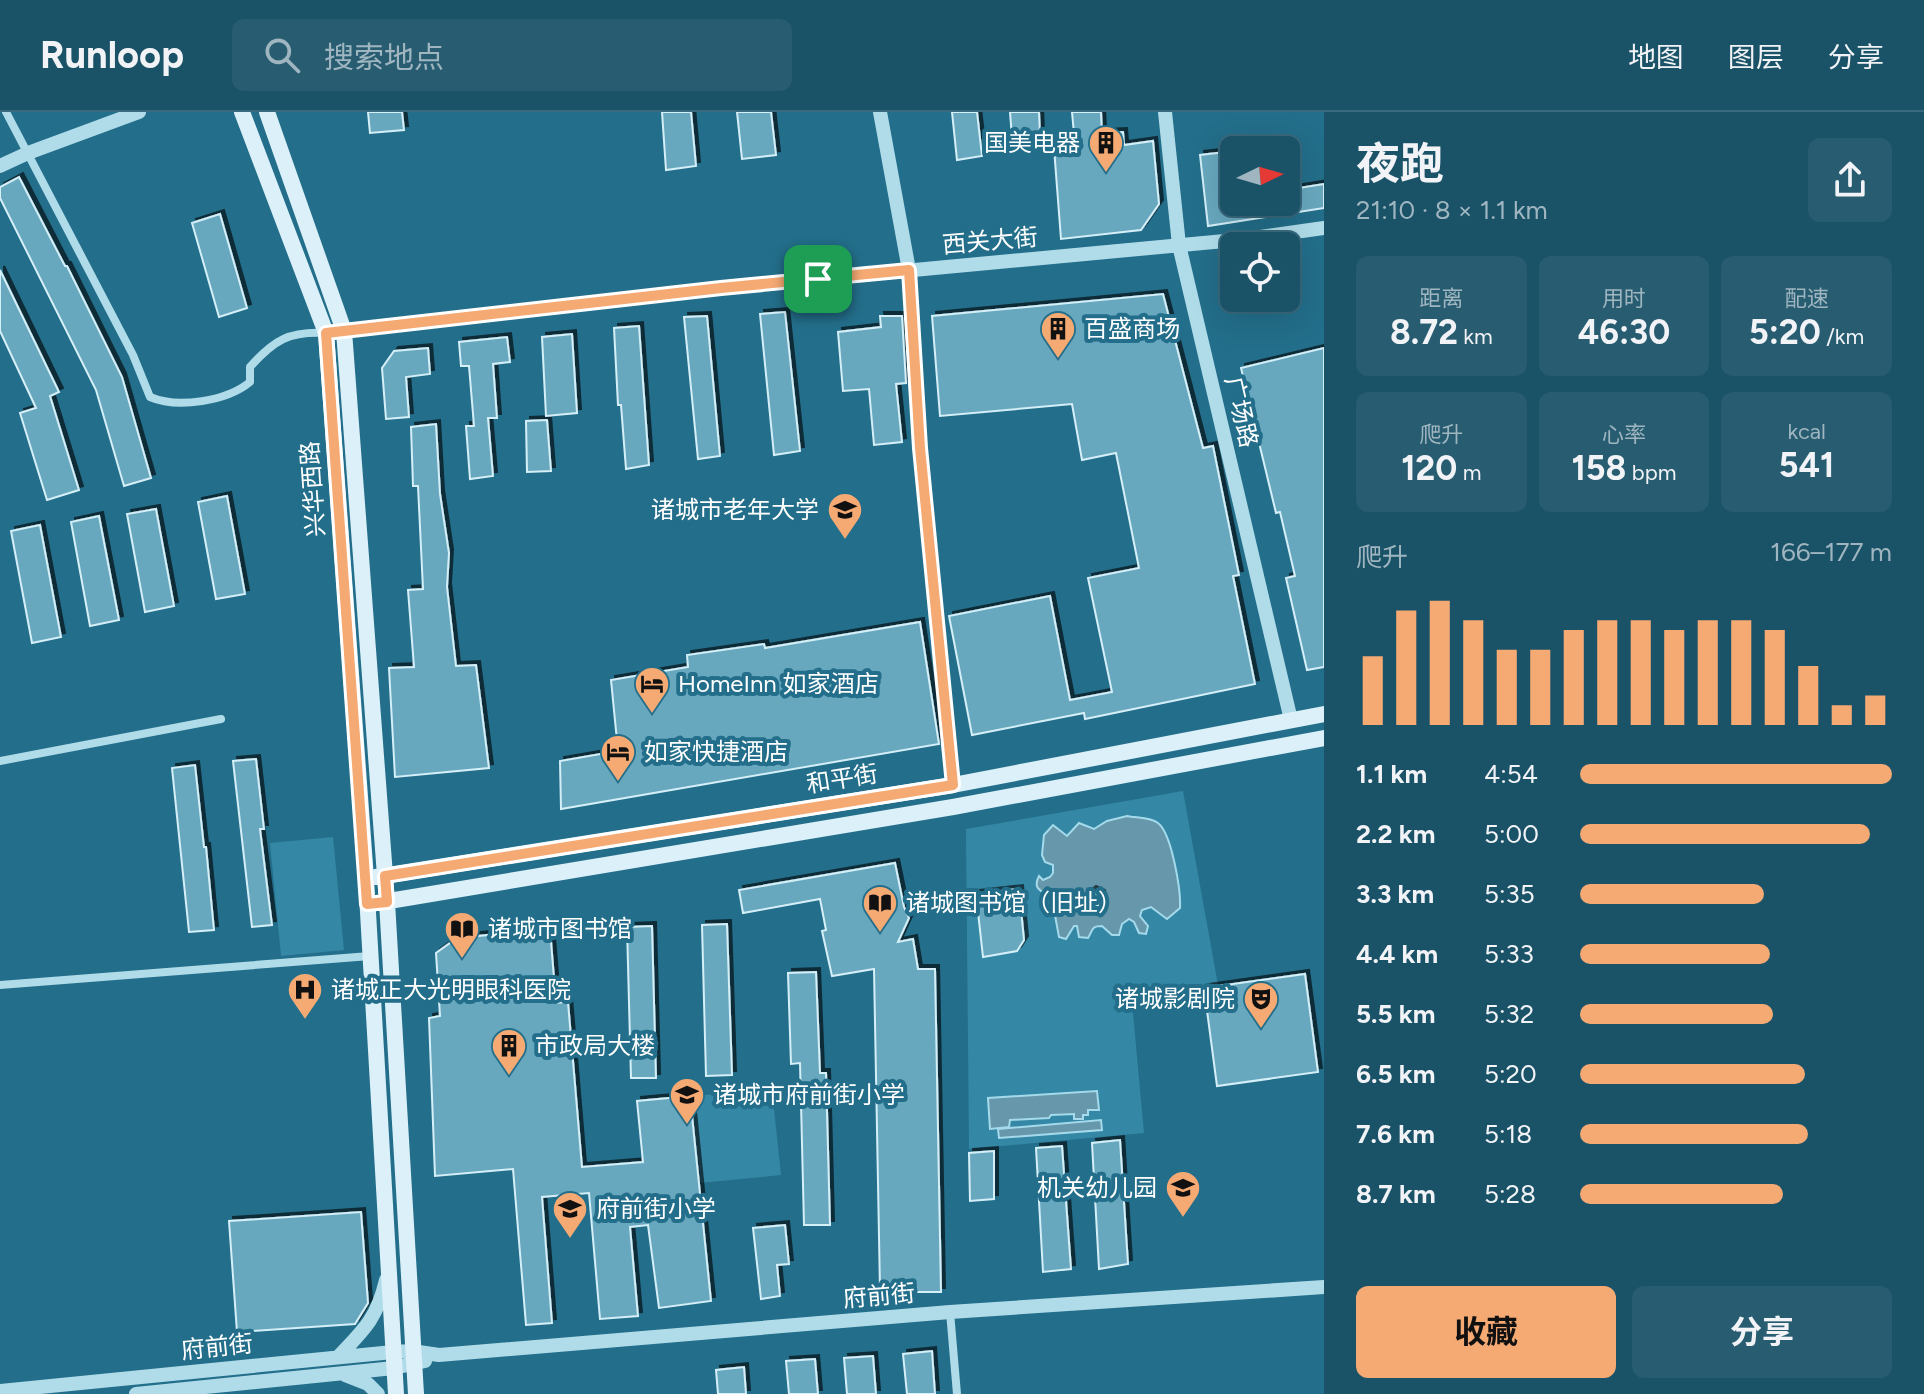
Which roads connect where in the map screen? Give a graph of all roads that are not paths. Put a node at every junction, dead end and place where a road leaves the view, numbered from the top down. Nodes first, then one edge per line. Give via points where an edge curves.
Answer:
1 (6, 112) edge
2 (139, 112) edge
3 (242, 112) edge
4 (267, 112) edge
5 (880, 112) edge
6 (1165, 112) edge
7 (28, 153) junction
8 (0, 166) edge
9 (1324, 228) edge
10 (1179, 245) junction
11 (909, 270) junction
12 (344, 331) junction
13 (326, 333) junction
14 (1324, 714) edge
15 (221, 719) dead end
16 (1291, 720) junction
17 (1324, 738) edge
18 (0, 761) edge
19 (953, 785) junction
20 (385, 876) junction
21 (366, 878) junction
22 (387, 902) junction
23 (367, 904) junction
24 (371, 956) junction
25 (0, 985) edge
26 (389, 1268) junction
27 (1324, 1287) edge
28 (950, 1312) junction
29 (338, 1357) junction
30 (413, 1358) junction
31 (393, 1360) junction
32 (341, 1373) junction
33 (0, 1391) edge
34 (136, 1394) edge
35 (378, 1394) edge
36 (396, 1394) edge
37 (416, 1394) edge
38 (957, 1394) edge

1 - 7 street
2 - 7 street
3 - 13 main road, 兴华西路
4 - 12 main road
5 - 11 street
6 - 10 street, 广场路
7 - 8 street
7 - 13 street via 150,397 181,405 236,393 250,382 250,367 270,345 302,332
9 - 10 street, 西关大街
10 - 11 street, 西关大街
10 - 16 street, 广场路
11 - 12 street, 西关大街
11 - 19 street via 920,448
12 - 13 street, 西关大街
12 - 20 main road
13 - 21 main road, 兴华西路
14 - 16 main road, 和平街
15 - 18 street
16 - 19 main road, 和平街
17 - 22 main road, 和平街 via 953,807
19 - 20 main road, 和平街
20 - 21 main road, 和平街
20 - 22 main road
21 - 23 main road, 兴华西路
22 - 23 main road, 和平街
22 - 30 main road
23 - 24 main road, 兴华西路
24 - 25 street
24 - 26 main road, 兴华西路
26 - 29 street via 379,1307
26 - 31 main road, 兴华西路
27 - 28 street, 府前街
28 - 30 street, 府前街
28 - 38 street
29 - 31 street, 府前街
29 - 33 street, 府前街
30 - 31 street, 府前街
30 - 37 main road
31 - 32 street, 府前街
31 - 36 main road, 兴华西路
32 - 34 street, 府前街
32 - 35 street

